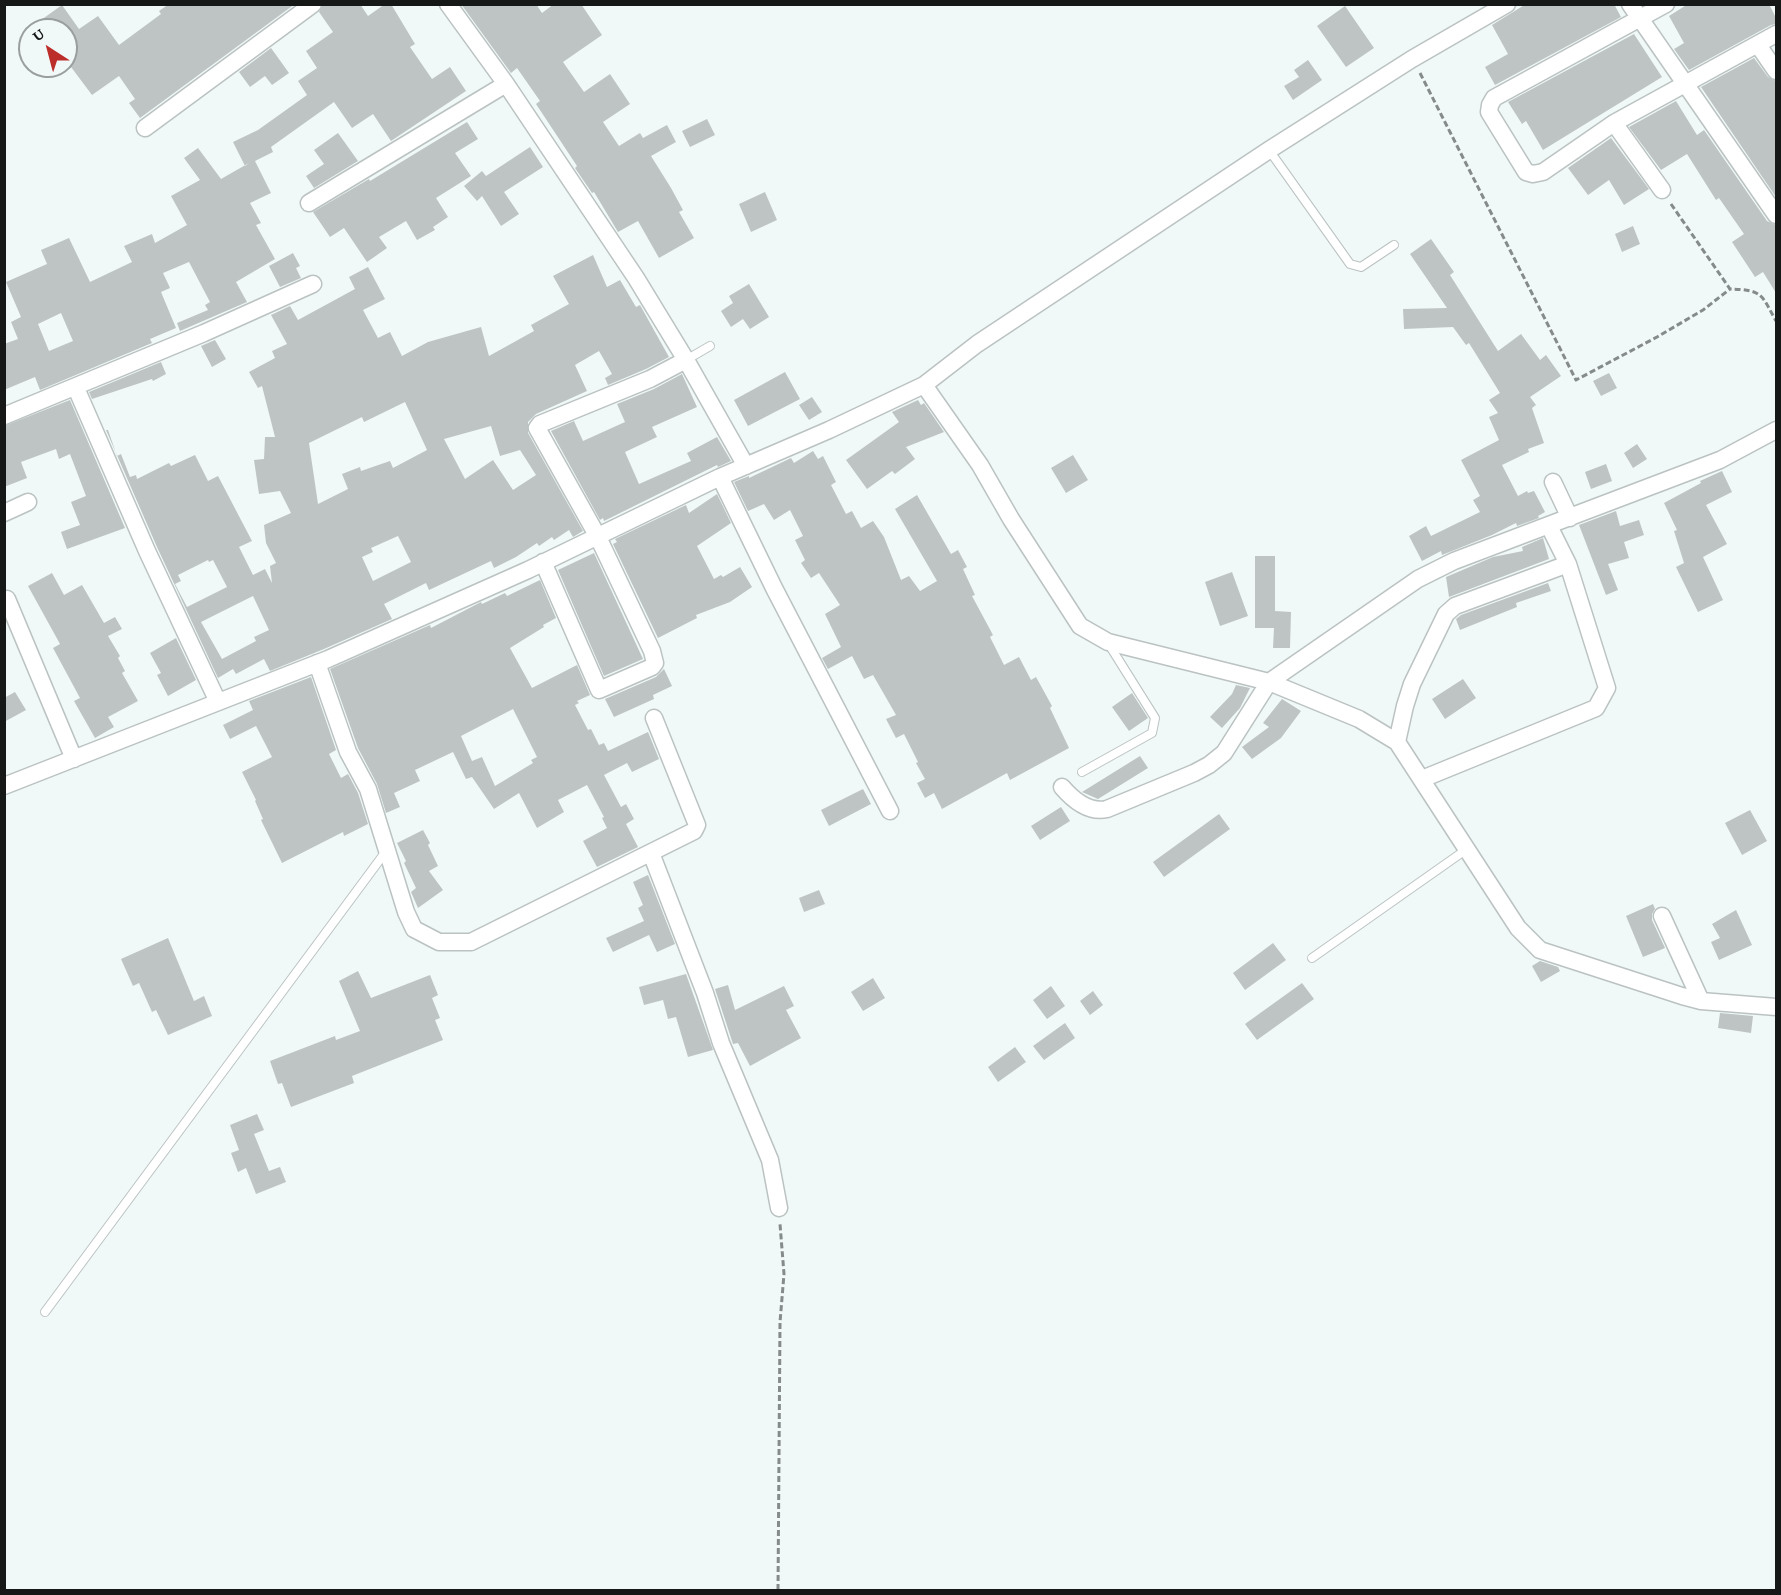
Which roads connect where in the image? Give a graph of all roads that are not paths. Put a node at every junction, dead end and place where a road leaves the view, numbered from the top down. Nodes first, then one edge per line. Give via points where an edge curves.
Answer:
1 (313, 4) edge
2 (448, 4) edge
3 (1666, 4) edge
4 (1503, 6) edge
5 (1635, 12) edge
6 (1776, 34) edge
7 (1758, 45) junction
8 (1776, 71) edge
9 (1684, 83) junction
10 (506, 84) junction
11 (1614, 123) junction
12 (145, 128) dead end
13 (1269, 150) junction
14 (1662, 190) road end
15 (309, 203) dead end
16 (1776, 215) edge
17 (1394, 245) dead end
18 (313, 284) dead end
19 (710, 346) dead end
20 (686, 360) junction
21 (924, 385) junction
22 (76, 388) junction
23 (4, 417) edge
24 (1776, 430) edge
25 (746, 466) junction
26 (720, 477) junction
27 (1553, 482) dead end
28 (28, 502) dead end
29 (4, 513) edge
30 (1570, 518) junction
31 (1549, 526) junction
32 (598, 537) junction
33 (543, 562) junction
34 (1568, 564) junction
35 (7, 599) dead end
36 (1108, 642) junction
37 (317, 663) junction
38 (1269, 682) junction
39 (218, 702) junction
40 (654, 718) dead end
41 (1397, 742) junction
42 (74, 759) junction
43 (1082, 772) dead end
44 (1422, 779) junction
45 (4, 786) edge
46 (1062, 788) dead end
47 (890, 811) dead end
48 (1467, 849) junction
49 (387, 850) junction
50 (651, 853) junction
51 (1662, 916) dead end
52 (1312, 958) dead end
53 (1701, 1001) junction
54 (1776, 1007) edge
55 (779, 1208) road end
56 (45, 1312) dead end

1 - 12 street
2 - 10 street
3 - 5 street
4 - 13 street
5 - 9 street
5 - 11 street via 1494,98 1489,112 1526,172 1533,174 1543,172
6 - 7 street
7 - 8 street
7 - 9 street
9 - 11 street
9 - 16 street
10 - 15 street
10 - 20 street
11 - 14 street
13 - 17 lane via 1350,264 1361,267
13 - 21 street via 977,344
18 - 22 street
19 - 20 lane
20 - 25 street
20 - 32 street via 537,428
21 - 25 street
21 - 36 street via 980,465 1080,626
22 - 23 street
22 - 39 street
24 - 30 street via 1720,460
25 - 26 street
26 - 32 street
26 - 47 street
27 - 30 street
28 - 29 street
30 - 31 street
31 - 34 street
31 - 38 street via 1454,561 1418,579
32 - 33 street
32 - 33 street via 652,651 655,663 647,670 599,690
33 - 37 street
34 - 41 street via 1450,610 1412,684
34 - 44 street via 1607,688 1596,708
35 - 42 street
36 - 38 street
36 - 43 lane via 1155,723 1152,733
37 - 39 street
37 - 49 street via 348,752 368,789
38 - 41 street via 1359,719
38 - 46 street via 1224,753 1194,773 1097,811
39 - 42 street
40 - 50 street via 697,825 694,831
41 - 44 street
42 - 45 street
44 - 48 street
48 - 52 lane
48 - 53 street via 1518,928 1540,950
49 - 50 street via 414,929 439,942 471,942
49 - 56 lane
50 - 55 street via 721,1043 770,1160
51 - 53 street
53 - 54 street

